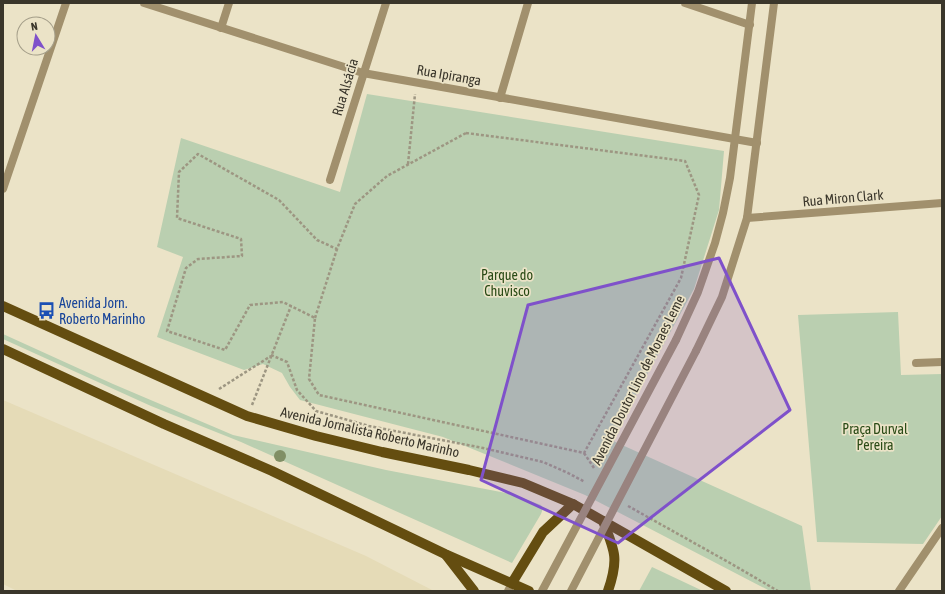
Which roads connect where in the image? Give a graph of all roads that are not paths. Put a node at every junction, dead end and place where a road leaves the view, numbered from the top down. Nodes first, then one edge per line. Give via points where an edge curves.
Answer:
1 (66, 3) edge
2 (144, 3) edge
3 (229, 3) edge
4 (386, 3) edge
5 (528, 3) edge
6 (685, 3) edge
7 (752, 3) edge
8 (774, 3) edge
9 (750, 25) junction
10 (221, 28) junction
11 (363, 73) junction
12 (500, 98) junction
13 (735, 138) junction
14 (757, 143) junction
15 (330, 180) dead end
16 (3, 189) edge
17 (942, 203) edge
18 (747, 218) junction
19 (3, 306) edge
20 (3, 349) edge
21 (942, 362) edge
22 (916, 363) dead end
23 (573, 504) junction
24 (603, 521) junction
25 (942, 528) edge
26 (445, 554) junction
27 (510, 587) edge
28 (474, 591) edge
29 (529, 591) edge
30 (542, 591) edge
31 (571, 591) edge
32 (608, 591) edge
33 (726, 591) edge
34 (900, 591) edge

1 - 16 street
2 - 10 street, Rua Ipiranga
3 - 10 street
4 - 11 street, Rua Alsácia
5 - 12 street
6 - 9 street
7 - 9 street, Avenida Doutor Lino de Moraes Leme
8 - 14 street
9 - 13 street, Avenida Doutor Lino de Moraes Leme
10 - 11 street, Rua Ipiranga
11 - 12 street, Rua Ipiranga
11 - 15 street, Rua Alsácia
12 - 13 street, Rua Ipiranga
13 - 14 street, Rua Ipiranga
13 - 30 street, Avenida Doutor Lino de Moraes Leme, bridge via 723,213 698,292 676,340
14 - 18 street
17 - 18 street, Rua Miron Clark
18 - 31 street, bridge via 722,297
19 - 23 main road, Avenida Jornalista Roberto Marinho via 247,416 316,436 523,483
20 - 26 main road via 272,471
21 - 22 street
23 - 24 main road, Avenida Jornalista Roberto Marinho
23 - 27 main road via 543,532
24 - 32 main road via 613,548 615,565
24 - 33 main road, Avenida Jornalista Roberto Marinho
25 - 34 street
26 - 27 main road
26 - 28 main road
27 - 29 main road

